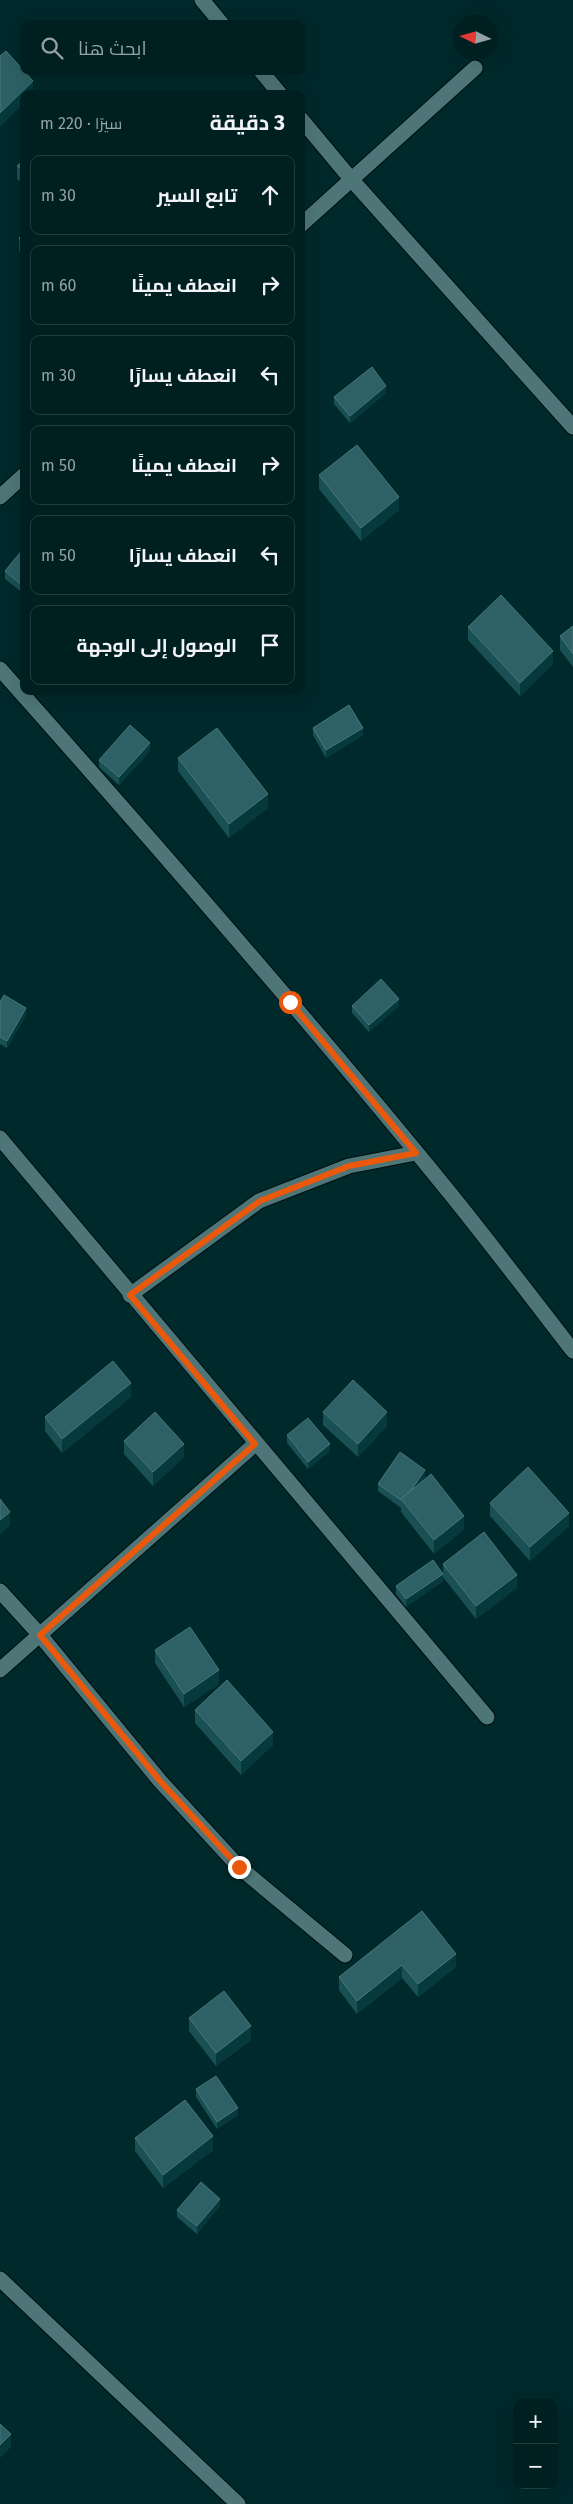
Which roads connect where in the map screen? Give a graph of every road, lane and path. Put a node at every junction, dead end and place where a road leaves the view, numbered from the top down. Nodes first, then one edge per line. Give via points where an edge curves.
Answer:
1 (204, 1) edge
2 (219, 20) edge
3 (476, 68) dead end
4 (265, 75) edge
5 (277, 90) edge
6 (305, 124) edge
7 (352, 179) junction
8 (305, 221) edge
9 (573, 427) edge
10 (20, 479) edge
11 (0, 497) edge
12 (0, 669) edge
13 (20, 692) edge
14 (23, 695) edge
15 (0, 1138) edge
16 (416, 1153) junction
17 (130, 1295) junction
18 (573, 1351) edge
19 (255, 1444) junction
20 (0, 1591) edge
21 (40, 1635) junction
22 (0, 1670) edge
23 (487, 1717) dead end
24 (345, 1955) dead end
25 (0, 2279) edge
26 (238, 2504) edge

1 - 2 street
3 - 7 street
4 - 5 street
6 - 7 street
7 - 8 street
7 - 9 street
10 - 11 street
12 - 13 street
14 - 16 street via 165,855
15 - 17 street
16 - 17 street via 349,1166 260,1201
16 - 18 street
17 - 19 street
19 - 21 street
19 - 23 street
20 - 21 street
21 - 22 street
21 - 24 street via 160,1781 239,1867
25 - 26 street

